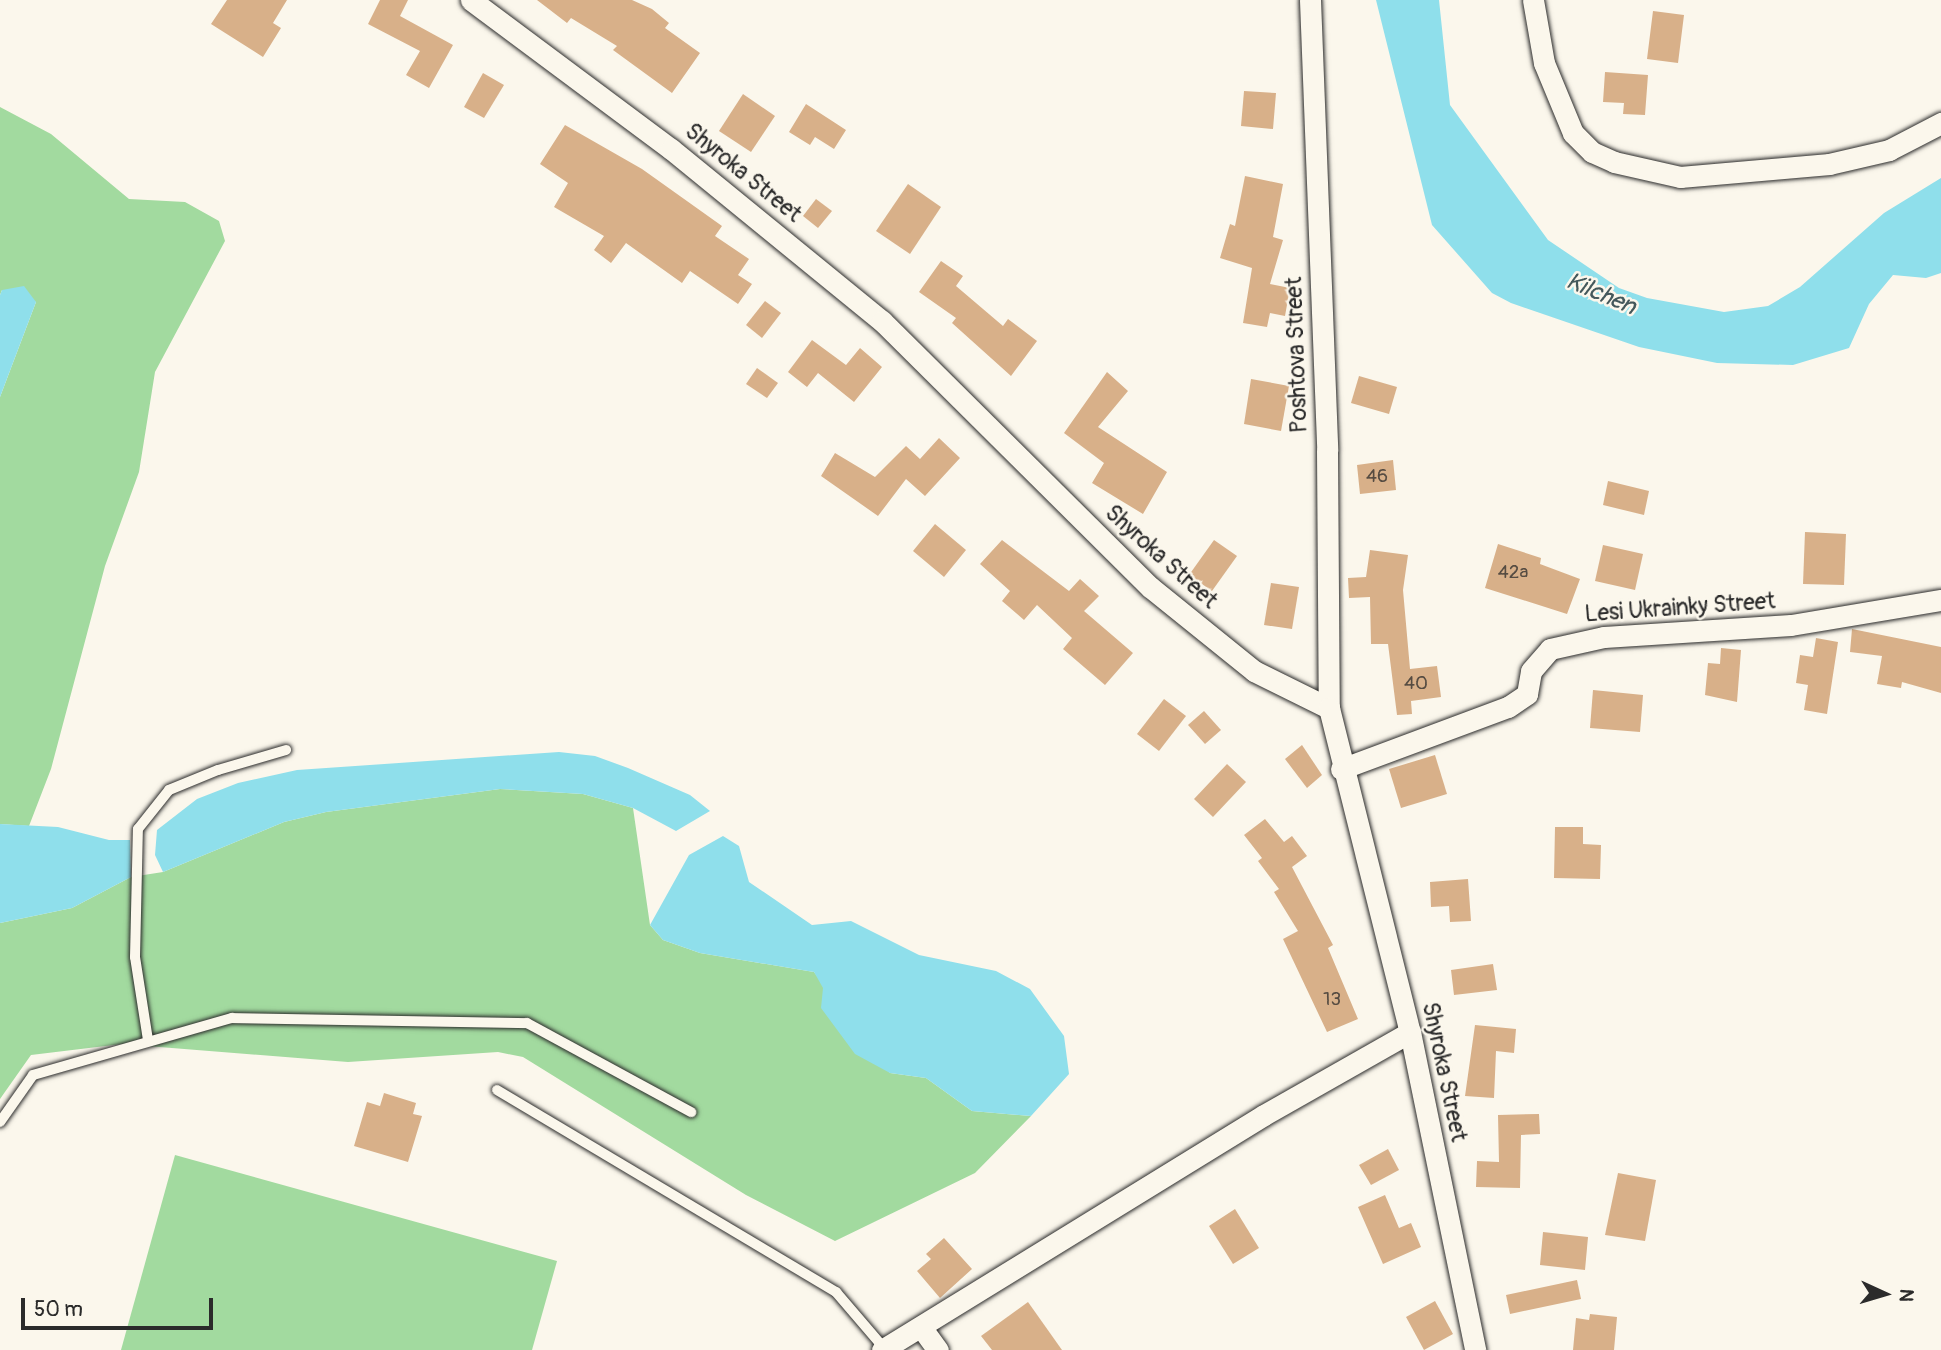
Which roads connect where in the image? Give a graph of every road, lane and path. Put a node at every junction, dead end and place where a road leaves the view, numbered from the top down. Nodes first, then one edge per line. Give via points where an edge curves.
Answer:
1 (471, 0) edge
2 (1310, 0) edge
3 (1533, 0) edge
4 (1941, 123) edge
5 (1941, 600) edge
6 (1329, 708) junction
7 (286, 750) dead end
8 (1341, 769) junction
9 (1410, 1032) junction
10 (148, 1040) junction
11 (497, 1090) dead end
12 (691, 1112) dead end
13 (0, 1122) edge
14 (921, 1327) junction
15 (883, 1349) edge
16 (938, 1350) edge
17 (1475, 1350) edge

1 - 6 street, Shyroka Street via 671,149 882,321 1150,587 1254,671
2 - 6 street, Poshtova Street via 1327,451
3 - 4 street via 1544,63 1573,133 1592,152 1614,162 1680,177 1829,164 1889,150
5 - 8 street, Lesi Ukrainky Street via 1791,625 1604,637 1550,649 1531,671 1527,694 1508,707
6 - 8 street, Shyroka Street
7 - 10 lane via 169,790 138,829 135,957
8 - 9 street, Shyroka Street
9 - 14 street via 1264,1115
9 - 17 street, Shyroka Street
10 - 12 lane via 232,1018 527,1023
10 - 13 lane via 33,1075
11 - 15 lane via 836,1292
14 - 15 street
14 - 16 street

